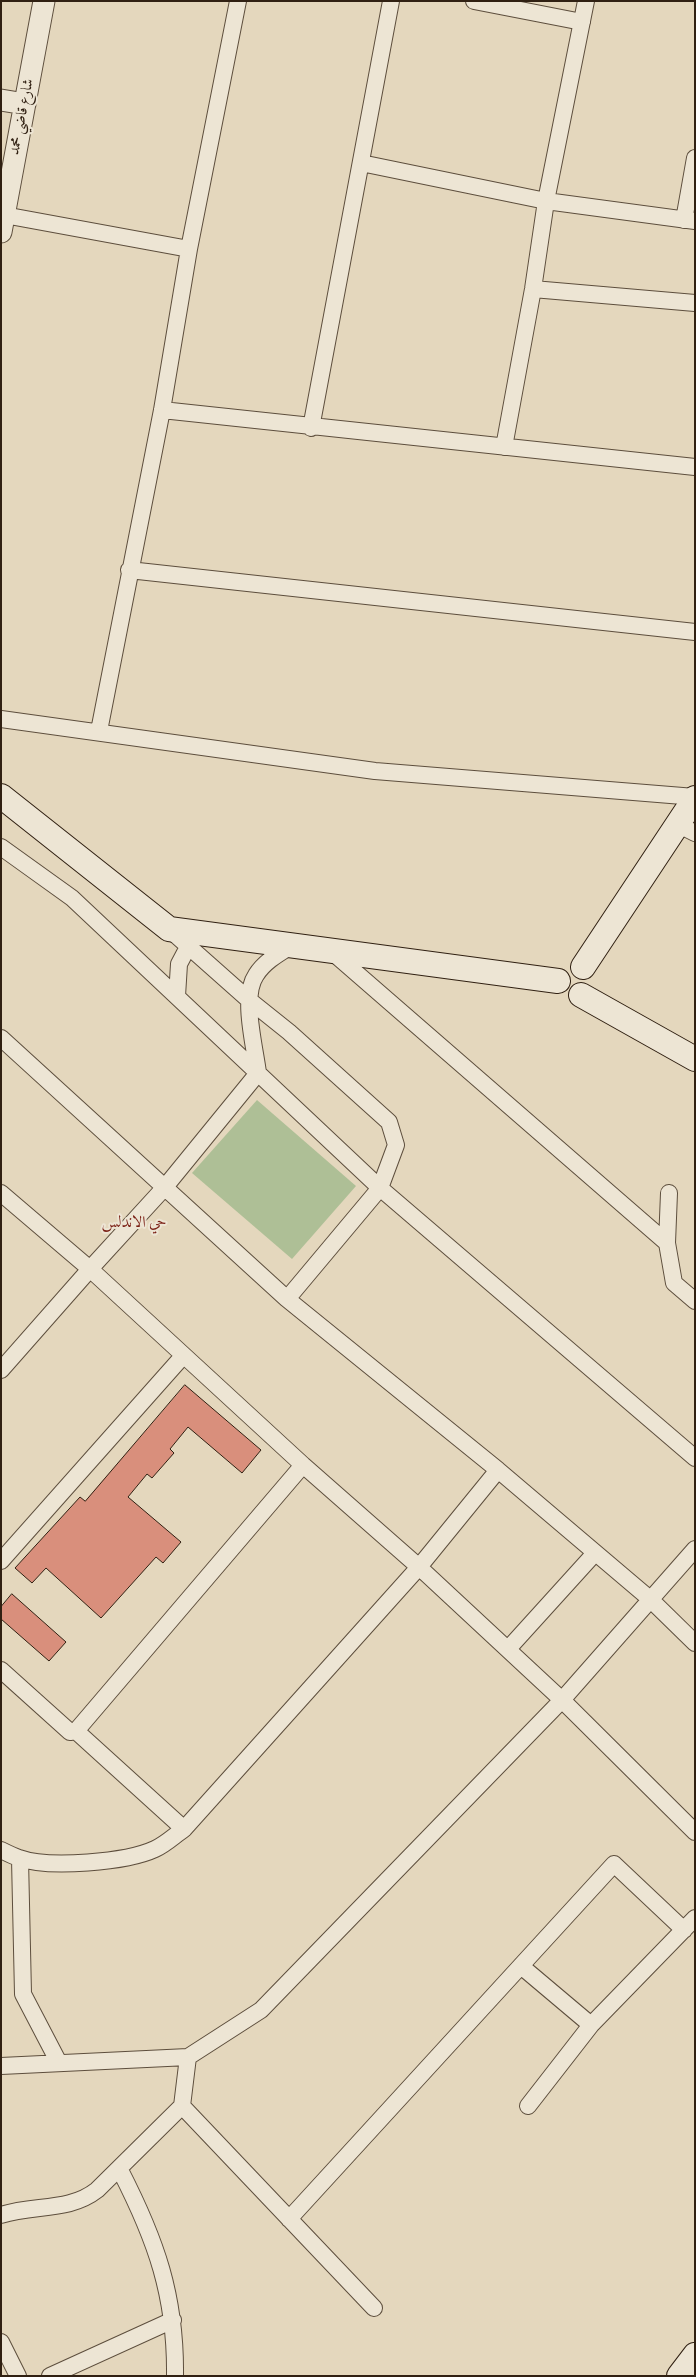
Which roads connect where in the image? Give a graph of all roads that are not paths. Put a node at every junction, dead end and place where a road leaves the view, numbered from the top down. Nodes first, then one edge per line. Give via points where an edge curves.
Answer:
1 (44, 1) edge
2 (238, 1) edge
3 (391, 1) edge
4 (474, 1) edge
5 (586, 1) edge
6 (582, 22) junction
7 (1, 100) edge
8 (25, 104) junction
9 (695, 158) edge
10 (360, 163) junction
11 (546, 201) junction
12 (689, 220) edge
13 (3, 224) edge
14 (190, 249) junction
15 (533, 289) junction
16 (695, 303) edge
17 (162, 410) junction
18 (311, 428) junction
19 (504, 447) junction
20 (695, 467) edge
21 (129, 570) junction
22 (695, 632) edge
23 (1, 719) edge
24 (98, 731) junction
25 (1, 796) edge
26 (695, 798) edge
27 (687, 829) edge
28 (1, 847) edge
29 (168, 929) junction
30 (291, 946) junction
31 (188, 947) junction
32 (331, 951) junction
33 (583, 967) junction
34 (558, 981) junction
35 (581, 995) junction
36 (176, 996) junction
37 (249, 1000) junction
38 (1, 1038) edge
39 (695, 1059) edge
40 (258, 1073) junction
41 (166, 1187) junction
42 (380, 1188) junction
43 (1, 1193) edge
44 (669, 1193) dead end
45 (667, 1243) junction
46 (90, 1269) junction
47 (287, 1299) junction
48 (695, 1301) edge
49 (183, 1356) junction
50 (1, 1370) edge
51 (695, 1458) edge
52 (303, 1465) junction
53 (498, 1470) junction
54 (695, 1548) edge
55 (595, 1553) junction
56 (1, 1561) edge
57 (419, 1566) junction
58 (650, 1599) junction
59 (695, 1643) edge
60 (508, 1649) junction
61 (1, 1670) edge
62 (562, 1700) junction
63 (76, 1731) junction
64 (184, 1829) junction
65 (695, 1832) edge
66 (1, 1850) edge
67 (20, 1859) junction
68 (689, 1924) edge
69 (521, 1966) junction
70 (591, 2026) junction
71 (188, 2057) junction
72 (60, 2063) junction
73 (1, 2066) edge
74 (182, 2106) junction
75 (528, 2106) dead end
76 (120, 2170) junction
77 (1, 2215) edge
78 (290, 2219) junction
79 (374, 2308) dead end
80 (173, 2320) junction
81 (1, 2342) edge
82 (695, 2355) edge
83 (18, 2376) edge
84 (50, 2376) edge
85 (175, 2376) edge
86 (679, 2376) edge

1 - 8 street, شارع قاضي محمد
2 - 14 street
3 - 10 street
4 - 6 street
5 - 6 street
6 - 11 street
7 - 8 street
8 - 13 street, شارع قاضي محمد
9 - 12 street
10 - 11 street
10 - 18 street
11 - 12 street
11 - 15 street
13 - 14 street
14 - 17 street
15 - 16 street
15 - 19 street
17 - 18 street
17 - 21 street
18 - 19 street
19 - 20 street
21 - 22 street
21 - 24 street
23 - 24 street
24 - 26 street via 375,771
25 - 29 main road
26 - 27 main road
27 - 33 main road
28 - 36 street via 72,898
29 - 30 main road
29 - 31 street
30 - 32 main road
30 - 37 street via 260,969 250,986
31 - 36 street via 179,964
31 - 37 street
32 - 34 main road
32 - 45 street
33 - 34 main road via 567,967 562,970
33 - 35 main road via 591,978 590,985
34 - 35 main road via 564,993 572,997
35 - 39 main road
36 - 40 street
37 - 40 street
37 - 42 street via 389,1122 396,1145
38 - 41 street
40 - 41 street
40 - 42 street
41 - 46 street
41 - 47 street
42 - 47 street
42 - 51 street
43 - 46 street
44 - 45 street
45 - 48 street via 674,1283
46 - 49 street
46 - 50 street
47 - 53 street
49 - 52 street
49 - 56 street
52 - 57 street
52 - 63 street
53 - 55 street
53 - 57 street
54 - 58 street
55 - 58 street
55 - 60 street
57 - 60 street
57 - 64 street
58 - 59 street
58 - 62 street
60 - 62 street
61 - 63 street via 70,1732
62 - 65 street
62 - 71 street via 261,2010
63 - 64 street
64 - 67 street via 157,1848 134,1857 58,1862
66 - 67 street
67 - 72 street via 23,1994
68 - 69 street via 614,1864
68 - 70 street
69 - 70 street
69 - 78 street
70 - 75 street
71 - 72 street
71 - 74 street
72 - 73 street
74 - 76 street
74 - 78 street
76 - 77 street via 80,2201
76 - 80 street via 161,2263
78 - 79 street
80 - 84 street
80 - 85 street
81 - 83 street
82 - 86 main road

